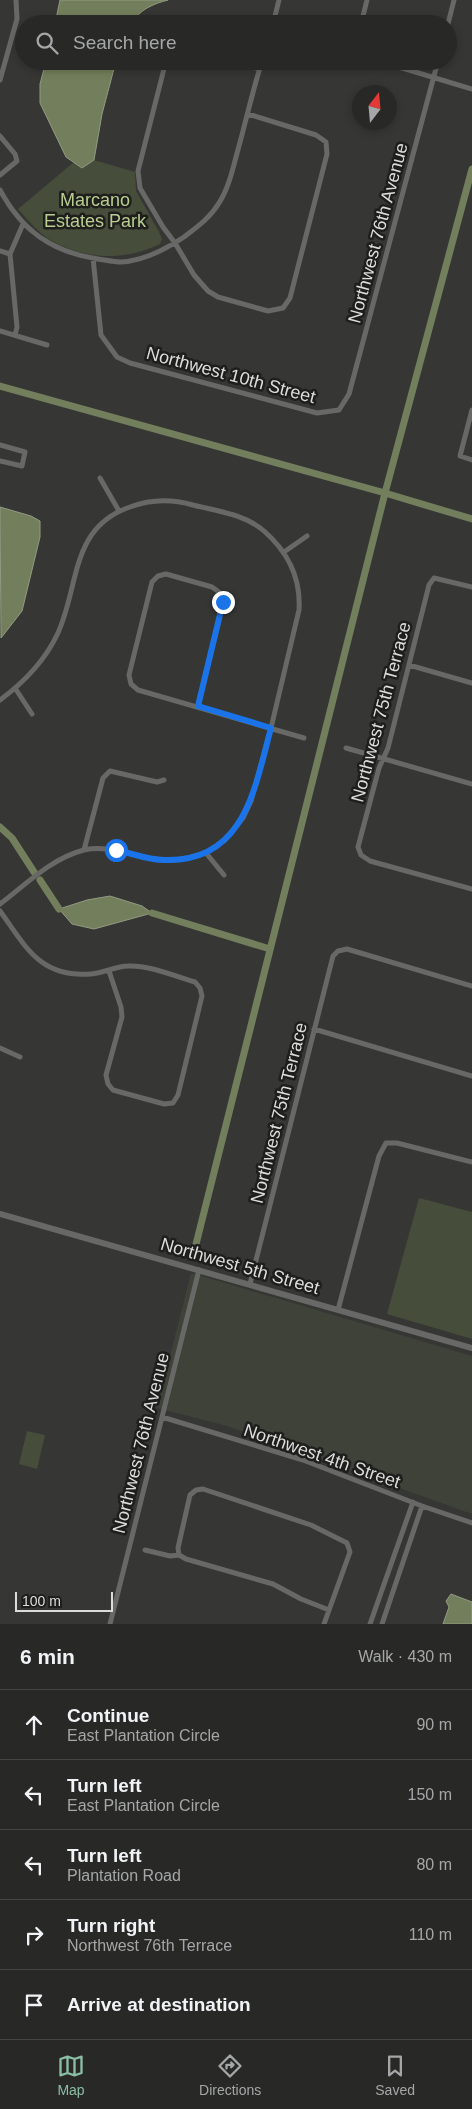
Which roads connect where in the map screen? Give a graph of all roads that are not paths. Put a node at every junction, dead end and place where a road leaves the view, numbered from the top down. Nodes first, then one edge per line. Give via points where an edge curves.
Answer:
1 (16, 0) edge
2 (279, 0) edge
3 (367, 0) edge
4 (454, 0) edge
5 (17, 15) edge
6 (275, 15) edge
7 (363, 15) edge
8 (450, 15) edge
9 (15, 24) edge
10 (3, 52) edge
11 (164, 70) edge
12 (259, 70) edge
13 (408, 70) edge
14 (435, 70) edge
15 (433, 78) junction
16 (0, 80) edge
17 (472, 89) edge
18 (248, 114) junction
19 (0, 136) edge
20 (0, 175) edge
21 (0, 190) edge
22 (23, 224) junction
23 (174, 243) junction
24 (0, 251) edge
25 (10, 254) junction
26 (93, 258) junction
27 (0, 331) edge
28 (15, 335) junction
29 (47, 345) dead end
30 (339, 410) joint
31 (472, 410) edge
32 (0, 445) edge
33 (472, 460) edge
34 (0, 461) edge
35 (100, 478) dead end
36 (118, 511) junction
37 (307, 536) dead end
38 (284, 552) junction
39 (472, 587) edge
40 (409, 665) junction
41 (472, 683) edge
42 (16, 688) junction
43 (0, 700) edge
44 (198, 706) junction
45 (32, 714) dead end
46 (271, 728) junction
47 (304, 738) dead end
48 (346, 748) dead end
49 (383, 759) junction
50 (164, 780) dead end
51 (472, 784) edge
52 (84, 850) junction
53 (206, 853) junction
54 (224, 875) dead end
55 (472, 889) edge
56 (0, 904) edge
57 (0, 911) edge
58 (108, 971) junction
59 (472, 986) edge
60 (314, 1029) junction
61 (0, 1048) edge
62 (20, 1057) dead end
63 (472, 1076) edge
64 (472, 1162) edge
65 (0, 1214) edge
66 (199, 1270) junction
67 (250, 1284) junction
68 (338, 1310) junction
69 (472, 1348) edge
70 (162, 1417) junction
71 (413, 1502) junction
72 (422, 1506) junction
73 (472, 1523) edge
74 (145, 1550) dead end
75 (179, 1555) junction
76 (328, 1610) junction
77 (110, 1624) edge
78 (324, 1624) edge
79 (370, 1624) edge
80 (382, 1624) edge

1 - 5 street
2 - 6 street
3 - 7 street
4 - 8 street
9 - 10 street
10 - 16 street
11 - 23 street via 138,171 140,188
12 - 18 street
13 - 15 street
14 - 15 street, Northwest 76th Avenue
15 - 17 street
15 - 30 street, Northwest 76th Avenue via 349,394
18 - 23 street via 230,179 220,202 204,222
18 - 23 street via 316,135 326,142 327,154 290,298 283,308 268,311 218,297 194,275
19 - 20 street via 17,161
21 - 22 street
22 - 25 street
22 - 26 street via 59,248
23 - 26 street via 139,258 120,262
24 - 25 street
25 - 28 street
26 - 30 street, Northwest 10th Street via 101,335 117,357 317,413
27 - 28 street
28 - 29 street
31 - 33 street via 460,456
32 - 34 street via 26,452 22,466
35 - 36 street
36 - 38 street via 141,503 181,501 241,518 260,527
36 - 42 street via 102,522 88,539 57,634 35,668
37 - 38 street
38 - 46 street via 300,593 299,610
39 - 40 street, Northwest 75th Terrace via 434,578 429,585
40 - 41 street
40 - 49 street, Northwest 75th Terrace
42 - 43 street
42 - 45 street
44 - 44 street via 223,602 219,592 212,587 166,574 158,576 152,582 129,675 131,684 138,690
44 - 46 street
46 - 47 street
46 - 53 street via 251,801 243,818 225,840
48 - 49 street
49 - 51 street
49 - 55 street, Northwest 75th Terrace via 358,847 361,855 370,861
50 - 52 street via 157,782 110,771 103,778
52 - 53 street via 116,850 163,860 185,859
52 - 56 street via 55,863
53 - 54 street
57 - 58 street via 31,954 52,969 73,975
58 - 58 street via 142,966 195,982 200,988 200,1005 178,1095 173,1103 164,1104 130,1095 113,1090 108,1084 106,1075 122,1017
59 - 60 street, Northwest 75th Terrace via 347,949 338,951 333,956
60 - 63 street
60 - 67 street, Northwest 75th Terrace
61 - 62 street
64 - 68 street via 386,1143 379,1156
65 - 66 street, Northwest 5th Street
66 - 67 street, Northwest 5th Street
66 - 70 street, Northwest 76th Avenue
67 - 68 street, Northwest 5th Street
68 - 69 street, Northwest 5th Street
70 - 71 street, Northwest 4th Street via 303,1460
70 - 77 street, Northwest 76th Avenue
71 - 72 street, Northwest 4th Street
71 - 79 street
72 - 73 street, Northwest 4th Street
72 - 80 street
74 - 75 street
75 - 76 street via 273,1584
75 - 76 street via 190,1495 196,1490 293,1518 338,1537 349,1547 350,1552
76 - 78 street

